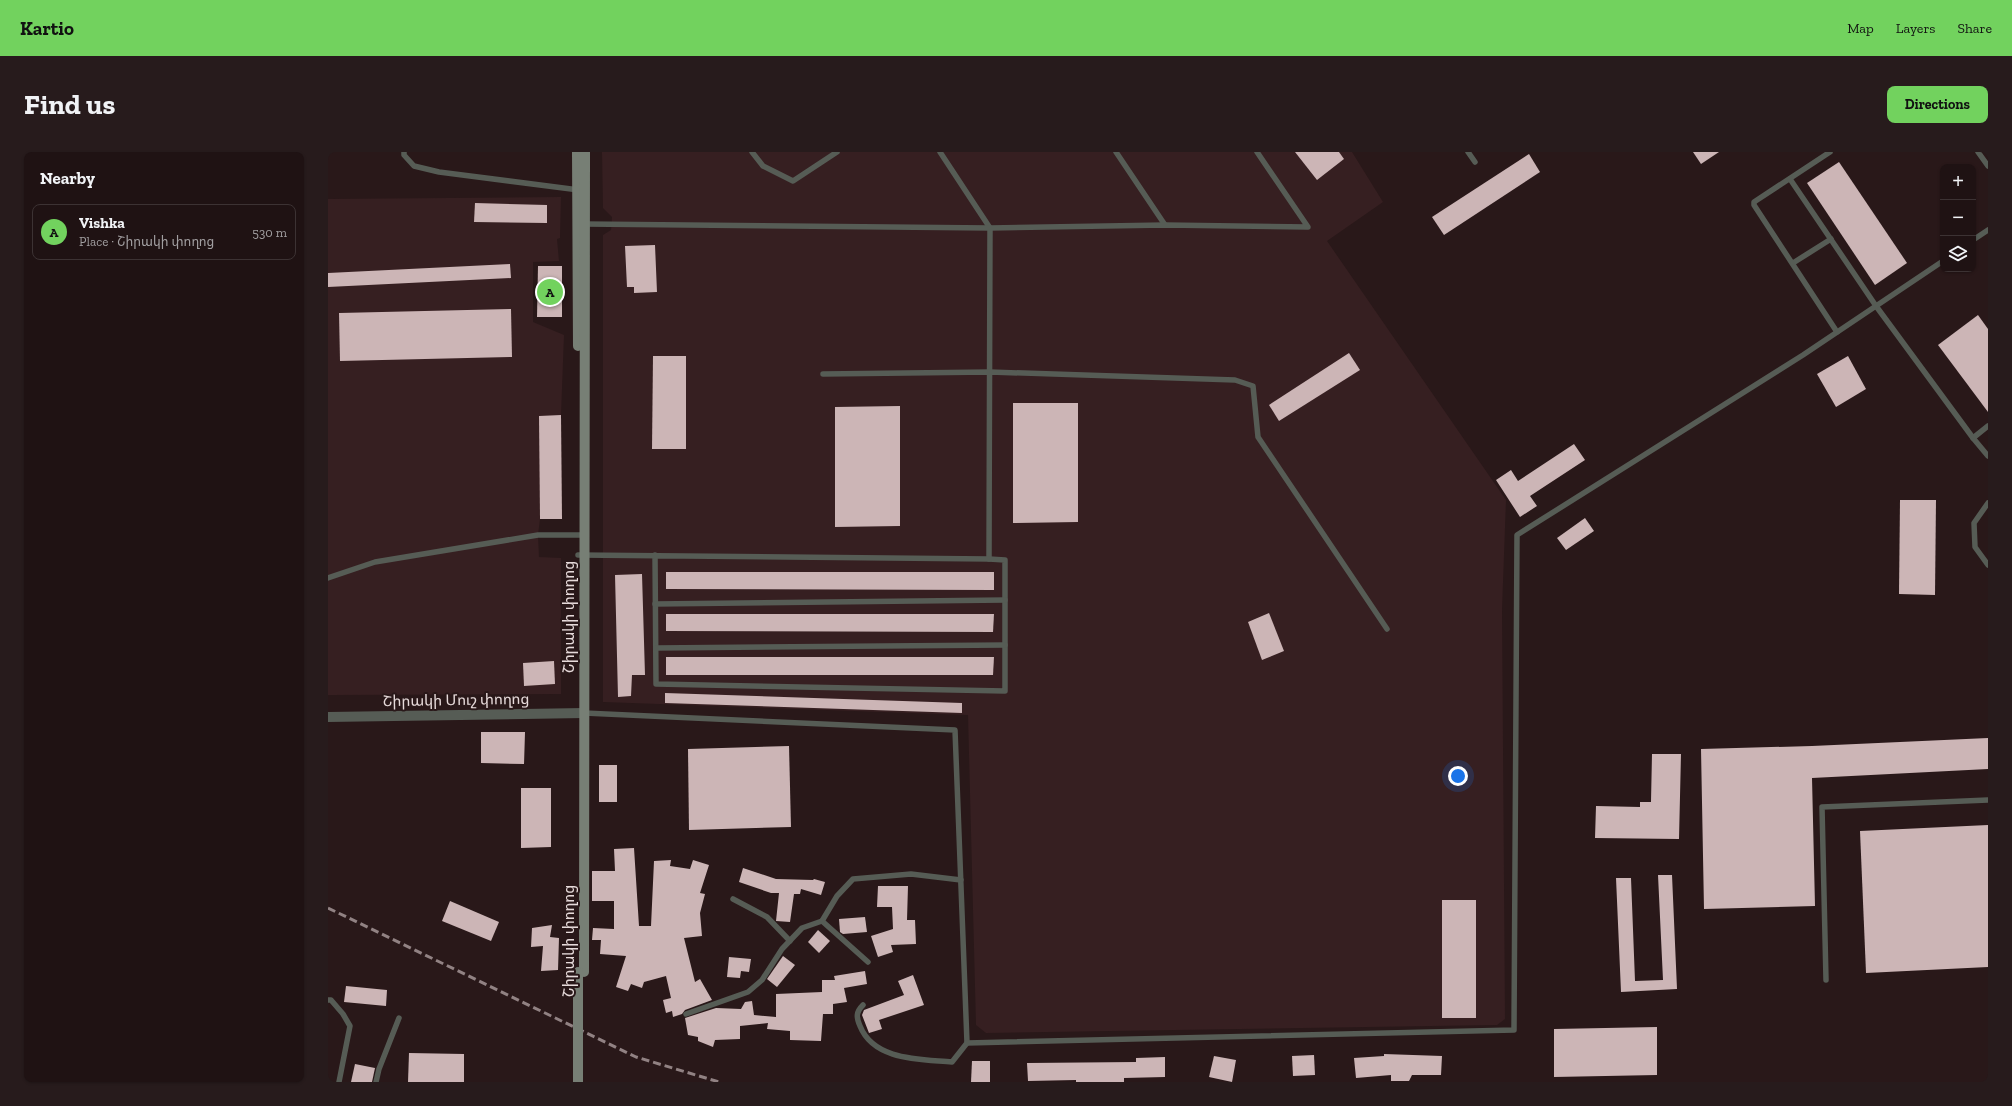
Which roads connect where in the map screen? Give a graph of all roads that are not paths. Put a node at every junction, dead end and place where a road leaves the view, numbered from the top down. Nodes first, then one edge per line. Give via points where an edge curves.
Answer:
1 (404, 152) edge
2 (577, 152) edge
3 (585, 152) edge
4 (752, 152) edge
5 (837, 152) edge
6 (940, 152) edge
7 (1116, 152) edge
8 (1257, 152) edge
9 (1468, 152) edge
10 (1830, 152) edge
11 (1978, 152) edge
12 (1475, 162) dead end
13 (1988, 166) edge
14 (1790, 179) junction
15 (581, 190) junction
16 (581, 224) junction
17 (1165, 225) junction
18 (990, 228) junction
19 (1988, 230) edge
20 (1976, 238) edge
21 (1830, 239) junction
22 (1940, 262) edge
23 (1794, 263) junction
24 (1876, 306) junction
25 (1837, 332) junction
26 (990, 372) junction
27 (823, 374) dead end
28 (1988, 426) edge
29 (1972, 438) junction
30 (1988, 456) edge
31 (1988, 502) edge
32 (581, 535) junction
33 (581, 554) junction
34 (655, 555) junction
35 (989, 559) junction
36 (1988, 565) edge
37 (328, 578) edge
38 (1005, 600) junction
39 (655, 604) junction
40 (1387, 629) dead end
41 (1005, 645) junction
42 (656, 648) junction
43 (581, 713) junction
44 (328, 717) edge
45 (1988, 800) edge
46 (961, 880) junction
47 (733, 899) dead end
48 (822, 921) junction
49 (790, 941) junction
50 (868, 962) dead end
51 (581, 972) junction
52 (1826, 980) dead end
53 (328, 1000) edge
54 (863, 1004) dead end
55 (686, 1014) dead end
56 (399, 1018) dead end
57 (967, 1043) junction
58 (339, 1082) edge
59 (376, 1082) edge
60 (578, 1082) edge
61 (585, 1082) edge

1 - 15 lane via 414,166 439,172
2 - 15 main road, Շիրակի փողոց
3 - 15 main road, Շիրակի փողոց
4 - 5 lane via 763,166 793,181
6 - 18 lane
7 - 17 lane
8 - 17 lane via 1308,227
9 - 12 lane
10 - 14 lane
11 - 13 lane
14 - 21 lane
14 - 23 lane via 1754,202 1754,205
15 - 16 main road, Շիրակի փողոց
16 - 18 lane
16 - 32 main road, Շիրակի փողոց
17 - 18 lane
18 - 26 lane
19 - 20 lane
21 - 23 lane
21 - 24 lane
22 - 24 lane
23 - 25 lane
24 - 25 lane
24 - 29 lane
25 - 57 lane via 1517,535 1514,1030
26 - 27 lane
26 - 35 lane
26 - 40 lane via 1235,380 1254,386 1258,437
28 - 29 lane
29 - 30 lane
31 - 36 lane via 1974,523 1975,547
32 - 33 main road, Շիրակի փողոց
32 - 37 lane via 538,535 375,562
33 - 34 lane
33 - 43 main road, Շիրակի փողոց
34 - 35 lane
34 - 39 lane
35 - 38 lane via 1005,560
38 - 39 lane
38 - 41 lane
39 - 42 lane
41 - 42 lane
41 - 42 lane via 1004,691 656,684
43 - 44 street, Շիրակի Մուշ փողոց
43 - 46 lane via 955,730
43 - 51 main road, Շիրակի փողոց
45 - 52 lane via 1822,807
46 - 48 lane via 911,874 853,880 837,896
46 - 57 lane
47 - 49 lane via 767,917
48 - 49 lane via 802,928
48 - 50 lane
49 - 55 lane via 762,980 748,992
51 - 60 main road, Շիրակի փողոց, bridge
51 - 61 main road, Շիրակի փողոց
53 - 58 lane via 331,1000 343,1014 350,1026
54 - 57 lane via 856,1016 860,1028 875,1047 905,1058 952,1062
56 - 59 lane

